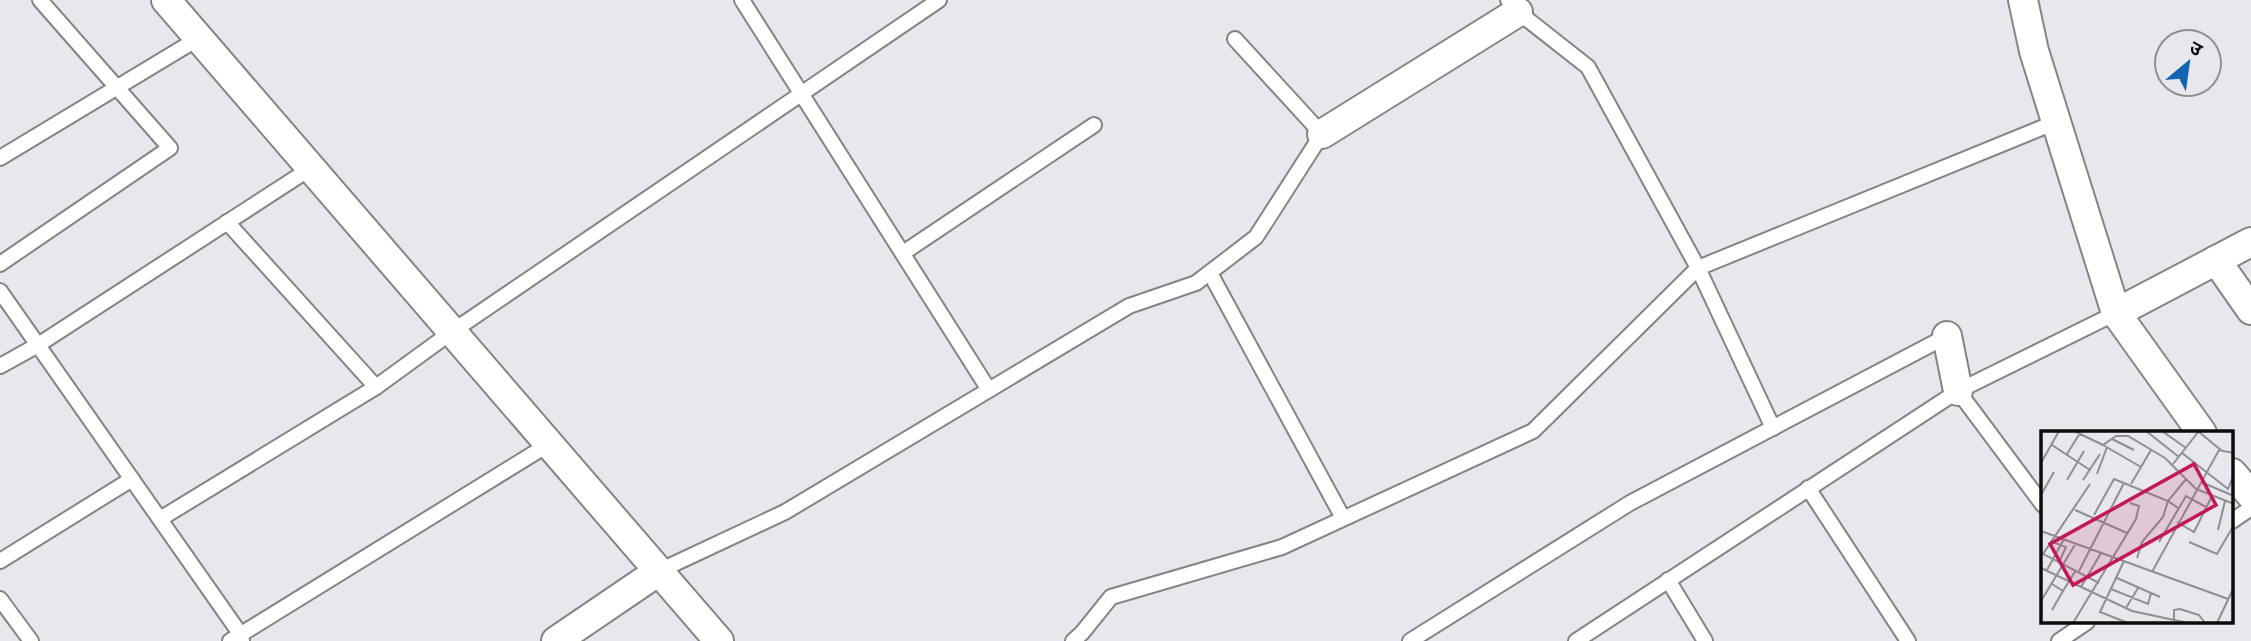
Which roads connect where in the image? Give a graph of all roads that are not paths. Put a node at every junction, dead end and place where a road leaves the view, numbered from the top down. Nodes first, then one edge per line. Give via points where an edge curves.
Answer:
1 (40, 0) edge
2 (166, 0) edge
3 (742, 0) edge
4 (939, 0) edge
5 (2023, 0) edge
6 (1513, 6) edge
7 (199, 38) junction
8 (1235, 39) dead end
9 (118, 89) junction
10 (802, 95) junction
11 (2056, 122) junction
12 (1094, 125) dead end
13 (1322, 134) junction
14 (0, 158) edge
15 (311, 168) junction
16 (227, 222) junction
17 (2251, 242) edge
18 (903, 253) junction
19 (2216, 260) junction
20 (0, 264) edge
21 (1698, 268) junction
22 (1210, 272) junction
23 (0, 291) edge
24 (2251, 310) edge
25 (2116, 313) junction
26 (453, 331) junction
27 (1947, 336) joint
28 (38, 345) junction
29 (0, 366) edge
30 (376, 387) junction
31 (989, 390) junction
32 (1958, 391) junction
33 (1773, 428) junction
34 (2201, 431) edge
35 (549, 444) junction
36 (2234, 475) edge
37 (132, 479) junction
38 (1808, 488) junction
39 (2251, 495) edge
40 (2041, 502) edge
41 (2251, 508) edge
42 (160, 519) junction
43 (1343, 519) junction
44 (2234, 520) edge
45 (0, 561) edge
46 (659, 571) junction
47 (1668, 580) junction
48 (0, 598) edge
49 (2084, 624) edge
50 (238, 639) edge
51 (30, 641) edge
52 (556, 641) edge
53 (719, 641) edge
54 (1073, 641) edge
55 (1410, 641) edge
56 (1576, 641) edge
57 (1705, 641) edge
58 (1909, 641) edge
59 (2059, 641) edge

1 - 9 lane
2 - 7 street
3 - 10 lane
4 - 10 lane
5 - 11 street
6 - 13 street
6 - 21 lane via 1588,67
7 - 9 lane
7 - 15 street
8 - 13 lane
9 - 14 lane
9 - 20 lane via 170,148
10 - 18 lane
10 - 26 lane
11 - 21 lane
11 - 25 street
12 - 18 lane
13 - 22 lane via 1256,237
15 - 16 lane
15 - 26 street
16 - 28 lane
16 - 30 lane
17 - 19 street
18 - 31 lane
19 - 24 street
19 - 25 street
21 - 33 lane
21 - 43 lane via 1534,431
22 - 31 lane via 1196,283 1129,306
22 - 43 lane
23 - 28 lane
25 - 32 lane
25 - 34 street
26 - 30 lane
26 - 35 street
27 - 32 street
27 - 33 lane
28 - 29 lane
28 - 37 lane
30 - 42 lane
31 - 46 lane via 785,512
32 - 38 lane
32 - 40 lane
33 - 55 lane via 1630,503
35 - 46 street
35 - 50 lane
36 - 39 street
37 - 42 lane
37 - 45 lane
38 - 47 lane
38 - 58 lane
41 - 44 lane
42 - 50 lane
43 - 54 lane via 1282,547 1111,597
46 - 52 street
46 - 53 street
47 - 56 lane
47 - 57 lane
48 - 51 lane
49 - 59 lane

